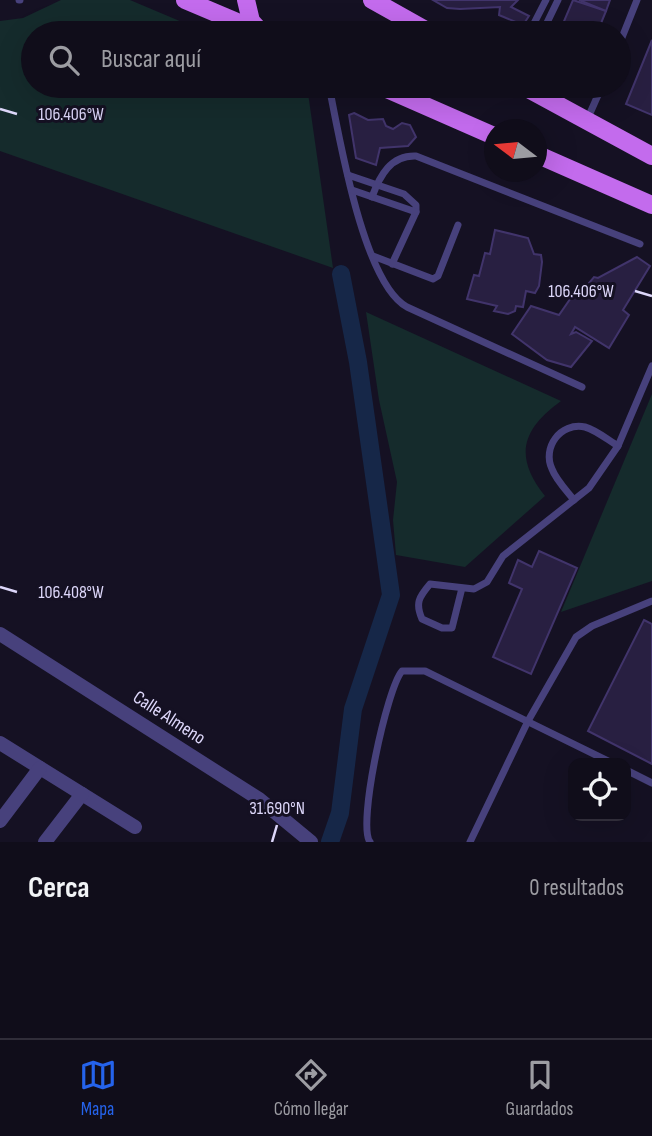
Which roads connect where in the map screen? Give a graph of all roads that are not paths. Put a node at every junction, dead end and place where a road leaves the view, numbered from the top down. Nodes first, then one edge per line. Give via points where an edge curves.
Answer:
1 (185, 0) edge
2 (246, 0) edge
3 (372, 0) edge
4 (546, 0) edge
5 (558, 0) edge
6 (637, 0) edge
7 (540, 15) junction
8 (549, 20) joint
9 (234, 21) edge
10 (251, 21) edge
11 (410, 21) edge
12 (536, 21) edge
13 (629, 21) edge
14 (332, 98) edge
15 (408, 98) edge
16 (548, 98) edge
17 (597, 98) edge
18 (586, 121) junction
19 (484, 131) edge
20 (652, 156) edge
21 (547, 158) edge
22 (348, 175) junction
23 (377, 184) junction
24 (352, 190) junction
25 (373, 197) junction
26 (652, 205) edge
27 (416, 212) junction
28 (458, 225) dead end
29 (640, 244) dead end
30 (372, 256) junction
31 (392, 264) junction
32 (652, 366) edge
33 (582, 387) dead end
34 (618, 446) junction
35 (575, 500) junction
36 (462, 588) junction
37 (652, 601) edge
38 (0, 634) edge
39 (528, 721) junction
40 (0, 743) edge
41 (602, 758) edge
42 (40, 768) junction
43 (631, 772) edge
44 (652, 783) edge
45 (82, 794) junction
46 (0, 821) edge
47 (135, 827) dead end
48 (305, 839) edge
49 (45, 842) edge
50 (370, 842) edge
51 (470, 842) edge

1 - 9 main road
2 - 10 main road
3 - 11 main road
4 - 7 lane
5 - 8 lane
6 - 13 lane
7 - 8 lane
7 - 12 lane
14 - 22 lane
15 - 19 main road
16 - 18 main road
17 - 18 lane
18 - 20 main road
21 - 26 main road
22 - 23 lane
22 - 24 lane
23 - 25 lane
23 - 27 lane via 410,198
23 - 29 lane via 393,161 416,156
24 - 25 lane
24 - 30 lane
25 - 27 lane
27 - 31 lane
28 - 31 lane via 433,279
30 - 31 lane
30 - 33 lane via 396,301
32 - 34 lane
34 - 35 lane
34 - 35 lane via 586,427 557,435 549,450 550,466
35 - 36 lane via 503,556 487,582 474,589
36 - 36 lane via 452,628 422,619 418,598 430,584
37 - 39 lane via 576,637
38 - 48 street, Calle Almeno via 259,799
39 - 41 lane
39 - 50 lane via 425,671 402,671 384,718 369,795 364,824
39 - 51 lane
40 - 42 street
42 - 45 street
42 - 46 street
43 - 44 lane
45 - 47 street
45 - 49 street

